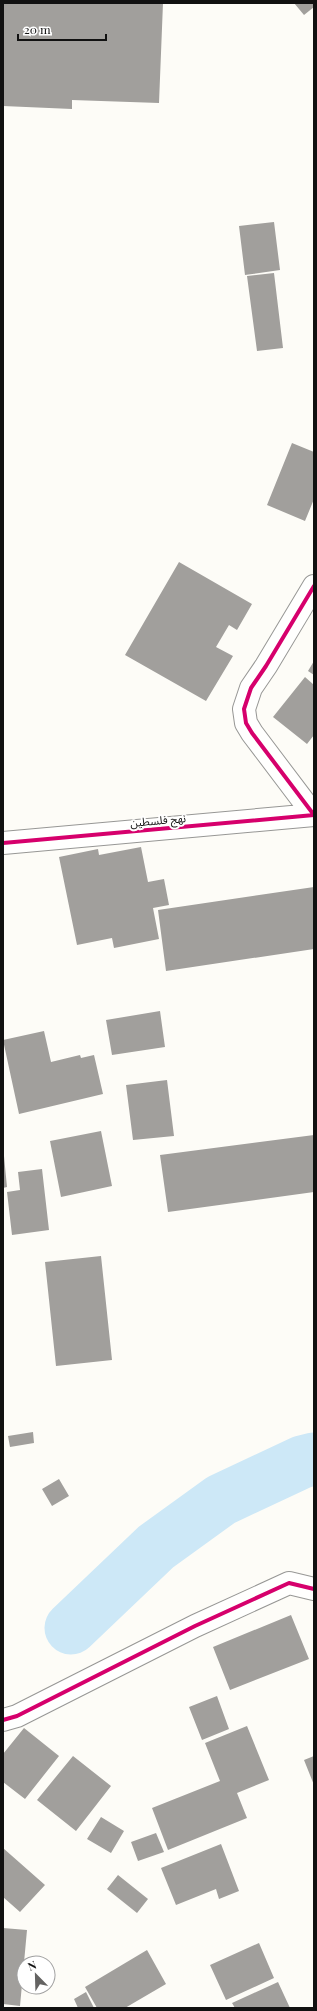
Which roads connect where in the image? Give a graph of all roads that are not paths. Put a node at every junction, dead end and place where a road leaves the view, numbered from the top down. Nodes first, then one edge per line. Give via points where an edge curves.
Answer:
1 (314, 586) edge
2 (314, 815) edge
3 (3, 843) edge
4 (314, 1589) edge
5 (3, 1720) edge

1 - 2 street via 251,688 244,708 246,723 252,733
2 - 3 street, نهج فلسطين
4 - 5 street via 289,1583 195,1626 17,1716

